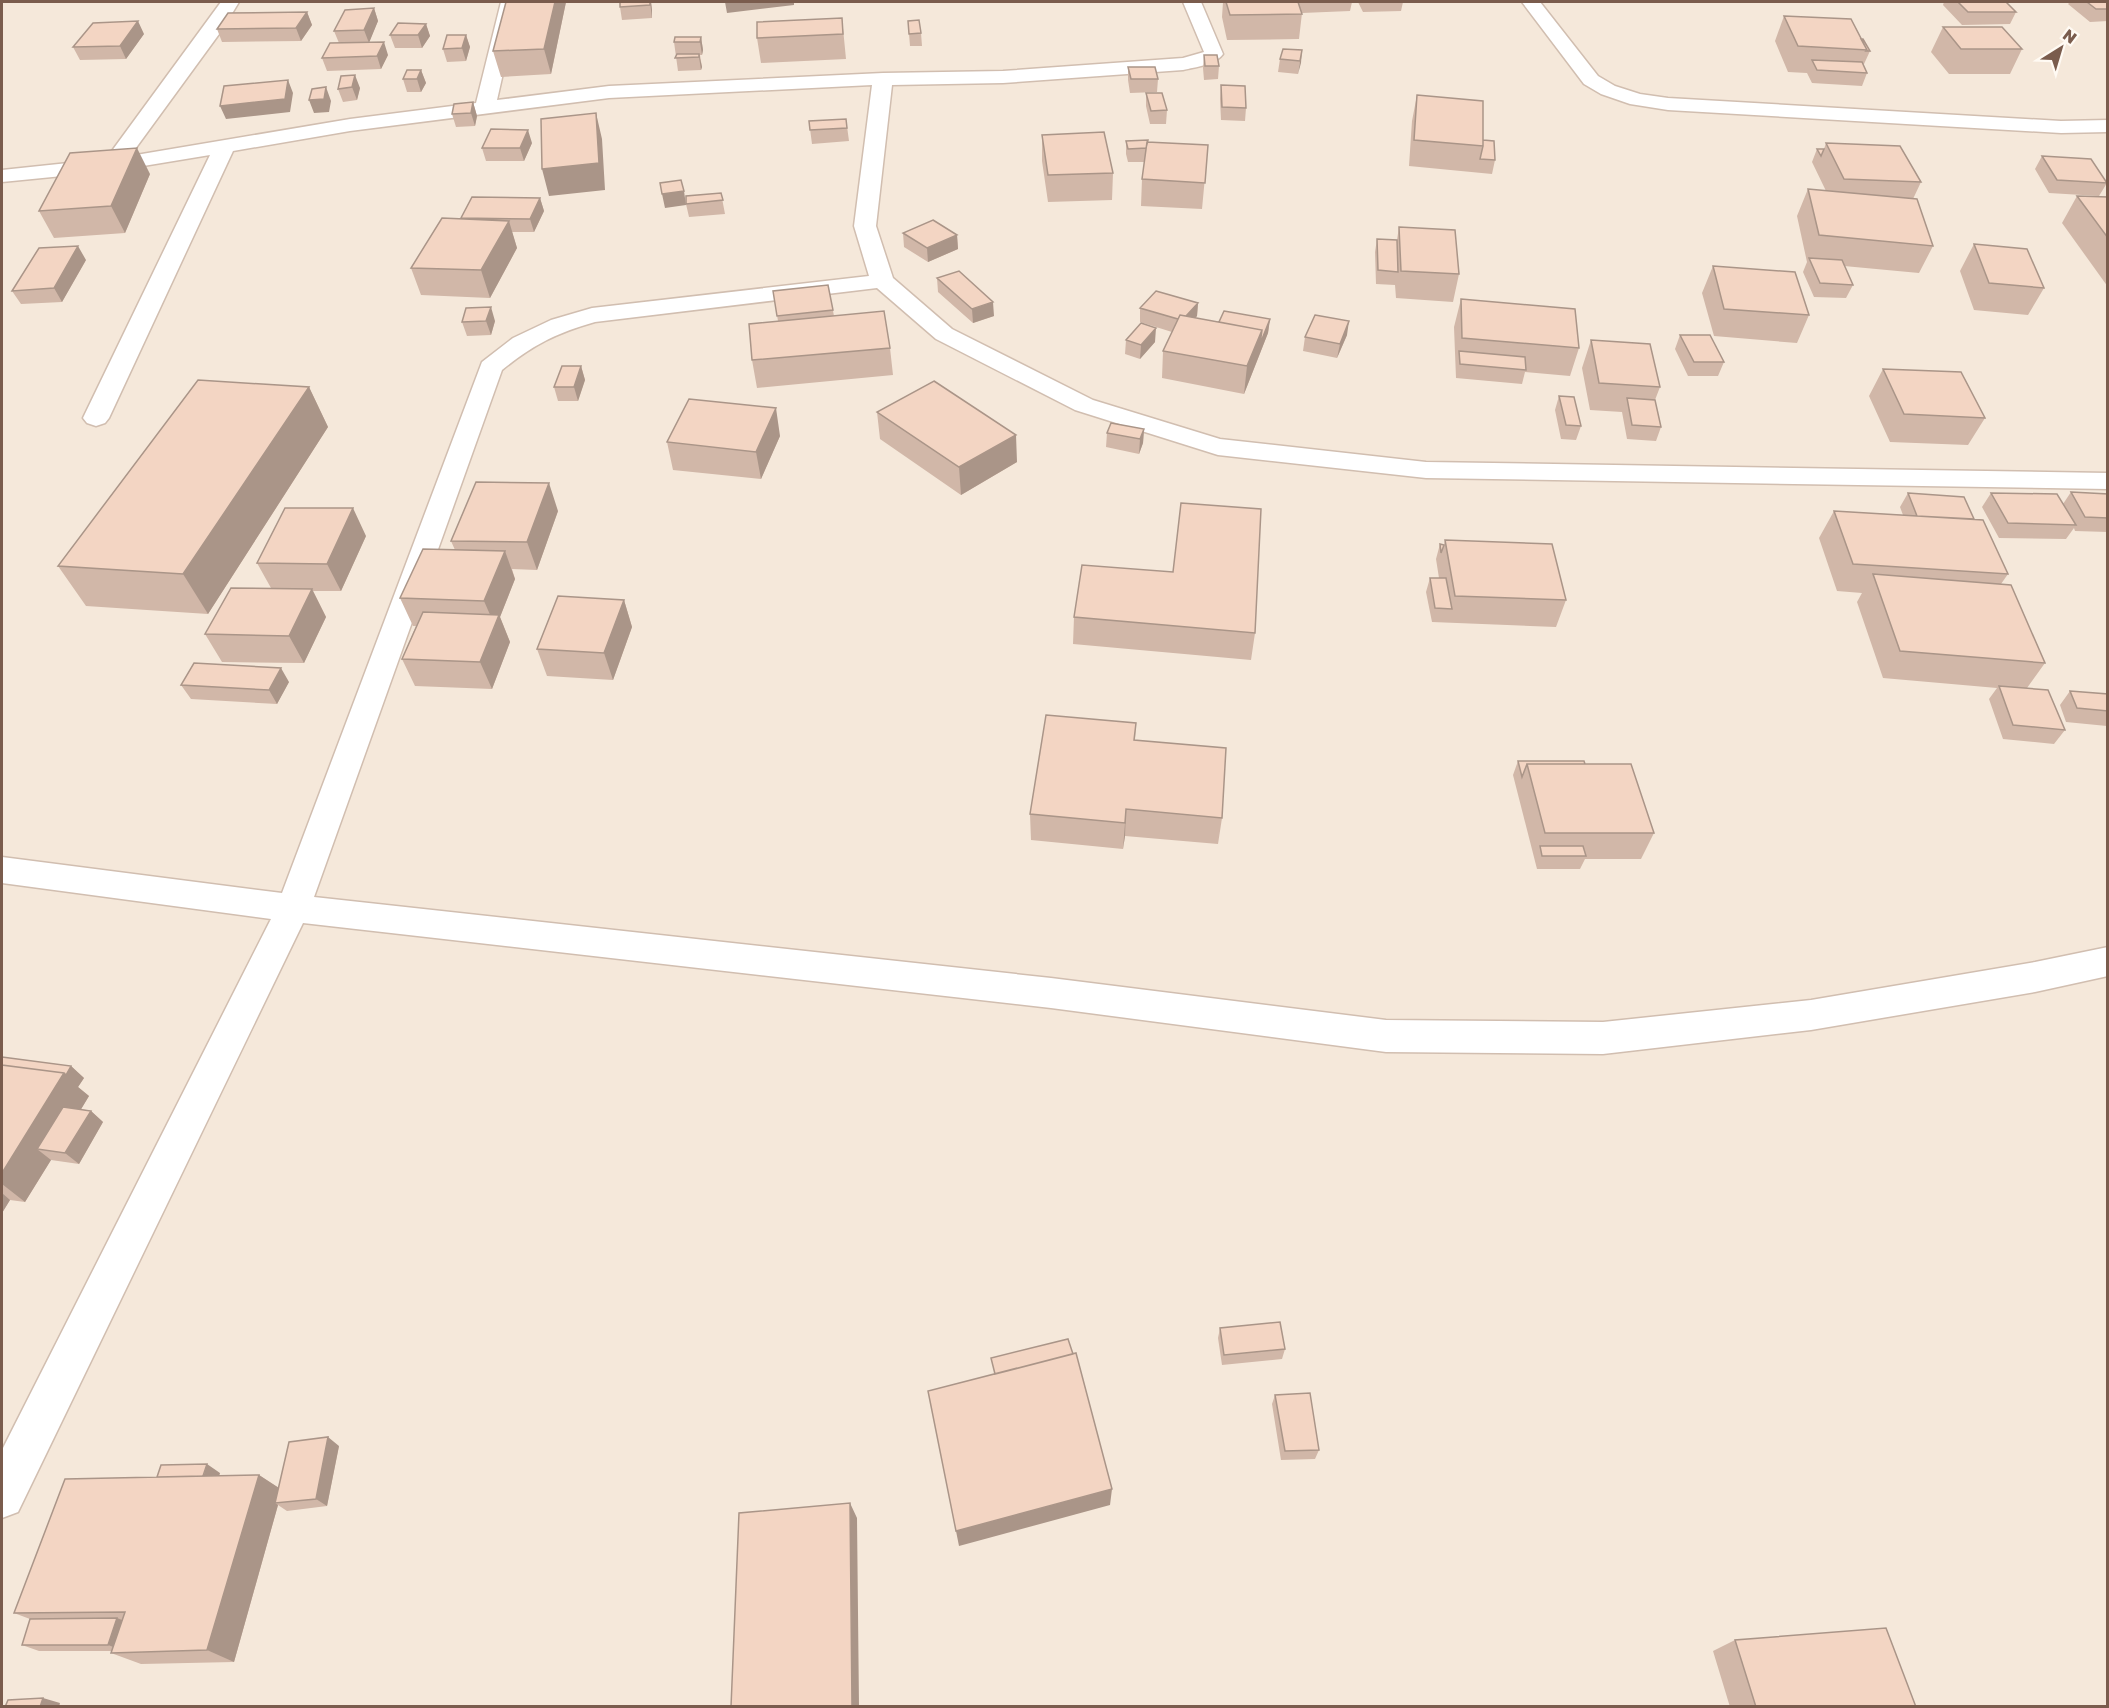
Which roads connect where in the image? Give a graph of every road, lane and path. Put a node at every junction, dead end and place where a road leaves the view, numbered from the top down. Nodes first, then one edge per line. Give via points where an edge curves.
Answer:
1 (230, 2) edge
2 (510, 2) edge
3 (1192, 2) edge
4 (1531, 2) edge
5 (883, 79) junction
6 (485, 108) junction
7 (2108, 126) edge
8 (225, 146) junction
9 (113, 165) junction
10 (2, 176) edge
11 (882, 281) junction
12 (96, 418) dead end
13 (2108, 481) edge
14 (2, 870) edge
15 (293, 908) junction
16 (2108, 961) edge
17 (2, 1496) edge

1 - 9 street
2 - 6 street
3 - 5 street via 1214,54 1201,60 1003,78
4 - 7 street via 1591,80 1637,100 2061,127
5 - 6 street via 609,92
5 - 11 street via 866,226
6 - 8 street
8 - 9 street
8 - 12 street
9 - 10 street
11 - 13 street via 944,334 1084,405 1218,447 1426,470
11 - 15 street via 592,315 521,343 491,367
14 - 15 street
15 - 16 street via 1051,993 1386,1036 1603,1038 1811,1015
15 - 17 street

